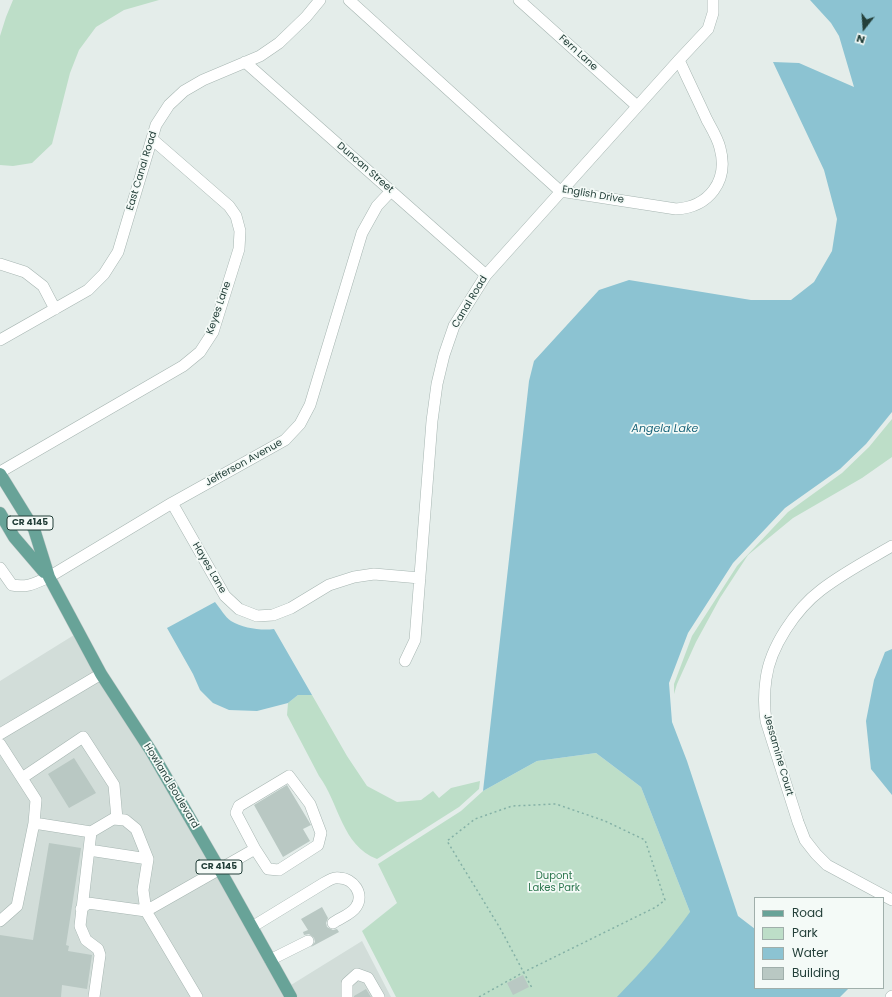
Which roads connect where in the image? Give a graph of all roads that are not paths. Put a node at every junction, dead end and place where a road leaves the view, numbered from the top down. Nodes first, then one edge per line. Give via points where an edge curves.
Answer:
1 (320, 0) edge
2 (349, 0) edge
3 (520, 0) edge
4 (713, 0) edge
5 (679, 60) junction
6 (245, 62) junction
7 (637, 106) junction
8 (152, 139) junction
9 (391, 191) junction
10 (560, 191) junction
11 (0, 264) edge
12 (486, 275) junction
13 (55, 309) junction
14 (0, 340) edge
15 (0, 473) edge
16 (172, 503) junction
17 (0, 512) edge
18 (892, 546) edge
19 (0, 568) edge
20 (49, 577) junction
21 (420, 578) junction
22 (404, 661) dead end
23 (101, 674) junction
24 (0, 734) edge
25 (0, 744) edge
26 (22, 778) junction
27 (117, 819) junction
28 (34, 823) junction
29 (91, 832) junction
30 (255, 849) junction
31 (89, 850) junction
32 (148, 859) junction
33 (220, 870) junction
34 (892, 900) edge
35 (81, 909) junction
36 (146, 911) junction
37 (0, 921) edge
38 (333, 923) dead end
39 (252, 926) junction
40 (308, 941) dead end
41 (270, 960) junction
42 (94, 997) edge
43 (198, 997) edge
44 (291, 997) edge
45 (348, 997) edge
46 (379, 997) edge

1 - 6 street, East Canal Road via 279,43 260,56
2 - 10 street, English Drive
3 - 7 street, Fern Lane
4 - 5 street via 713,13 708,29
5 - 7 street, Canal Road
5 - 10 street, English Drive via 720,148 723,168 718,185 712,194 701,202 676,209
6 - 8 street, East Canal Road via 184,91 169,105 156,125
6 - 9 street, Duncan Street
7 - 10 street, Canal Road
8 - 13 street, East Canal Road via 118,252 104,274 88,290
8 - 15 street, Keyes Lane via 229,206 236,216 240,231 240,249 213,332 200,352 183,366
9 - 12 street, Duncan Street
9 - 16 street, Jefferson Avenue via 377,206 362,233 310,405 300,424 285,440
10 - 12 street, Canal Road
11 - 13 street via 25,272 43,286
12 - 21 street, Canal Road via 454,326 444,355 432,420
13 - 14 street, East Canal Road
15 - 20 main road, Howland Boulevard / CR 4145 via 34,529
16 - 20 street, Jefferson Avenue
16 - 21 street, Hayes Lane via 225,596 239,609 257,616 273,615 291,608 329,585 354,577 374,574
17 - 20 main road, Howland Boulevard / CR 4145 via 14,537
18 - 34 street, Jessamine Court via 820,590 798,611 775,648 766,678 764,708 805,840 827,865
19 - 20 street, Jefferson Avenue via 12,585 28,586
20 - 23 main road, Howland Boulevard / CR 4145
21 - 22 street, Canal Road via 415,640
23 - 24 street
23 - 33 main road, Howland Boulevard / CR 4145 via 151,751
25 - 26 street
26 - 27 street via 83,737 114,785
26 - 28 street via 36,800
27 - 29 street
27 - 32 street via 125,820 136,829
28 - 29 street
28 - 37 street via 17,906
29 - 31 street
30 - 30 street via 268,870 279,870 318,846 321,833 310,804 289,776 239,806 236,813
30 - 33 street
31 - 32 street
31 - 35 street
32 - 36 street via 143,890
33 - 36 street
33 - 39 main road, Howland Boulevard / CR 4145
35 - 36 street via 88,903
35 - 42 street via 80,926 86,940 98,949 100,955
36 - 43 street
38 - 39 street via 352,912 359,901 356,887 348,880 340,878 333,878
39 - 41 main road, Howland Boulevard / CR 4145
40 - 41 street
41 - 44 main road, Howland Boulevard / CR 4145
45 - 46 street via 347,983 357,974 368,978

